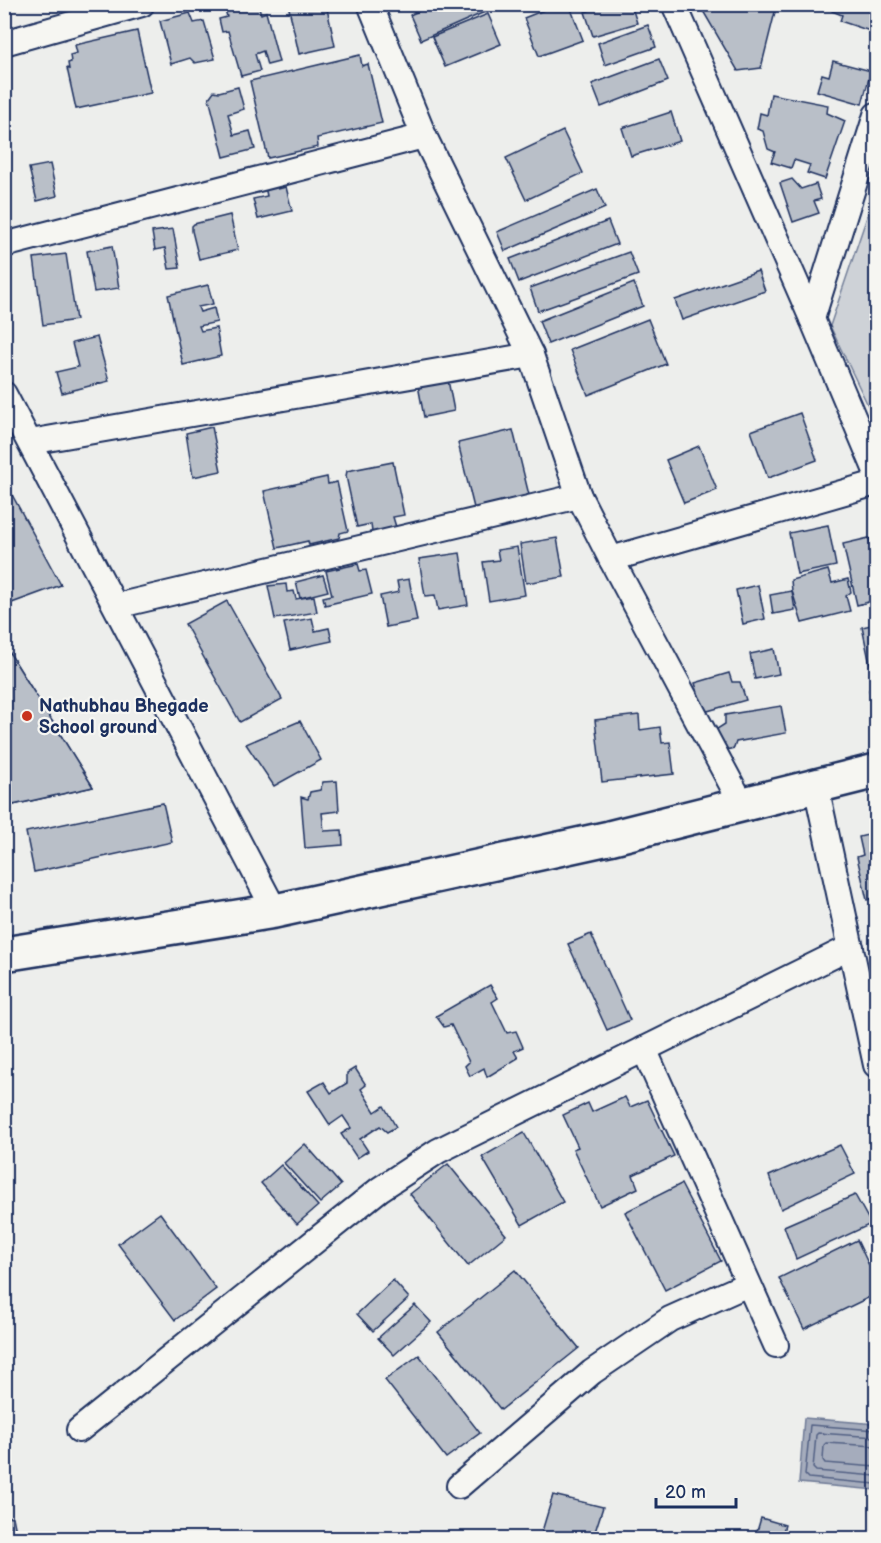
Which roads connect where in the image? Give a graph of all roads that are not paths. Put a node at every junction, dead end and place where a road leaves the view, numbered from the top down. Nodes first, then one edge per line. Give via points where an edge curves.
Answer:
1 (142, 4) edge
2 (370, 4) edge
3 (674, 4) edge
4 (4, 43) edge
5 (874, 130) edge
6 (424, 136) junction
7 (4, 245) edge
8 (812, 319) junction
9 (531, 356) junction
10 (4, 394) edge
11 (30, 442) junction
12 (876, 471) edge
13 (876, 483) edge
14 (579, 496) junction
15 (611, 559) junction
16 (116, 606) junction
17 (876, 771) edge
18 (816, 786) junction
19 (742, 804) junction
20 (275, 911) junction
21 (851, 947) junction
22 (4, 954) edge
23 (644, 1049) junction
24 (876, 1065) edge
25 (748, 1284) junction
26 (776, 1345) dead end
27 (79, 1430) dead end
28 (459, 1486) dead end

1 - 4 street
2 - 6 street
3 - 8 street
5 - 8 street
6 - 7 street
6 - 9 street
8 - 12 street
9 - 11 street
9 - 14 street
10 - 11 street
11 - 16 street
13 - 15 street
14 - 15 street
14 - 16 street
15 - 19 street
16 - 20 street
17 - 18 main road
18 - 19 main road
18 - 21 street
19 - 20 main road via 609,838
20 - 22 main road
21 - 23 street
21 - 24 street
23 - 25 street
23 - 27 street via 438,1151 380,1189
25 - 26 street
25 - 28 street via 670,1320 592,1372

